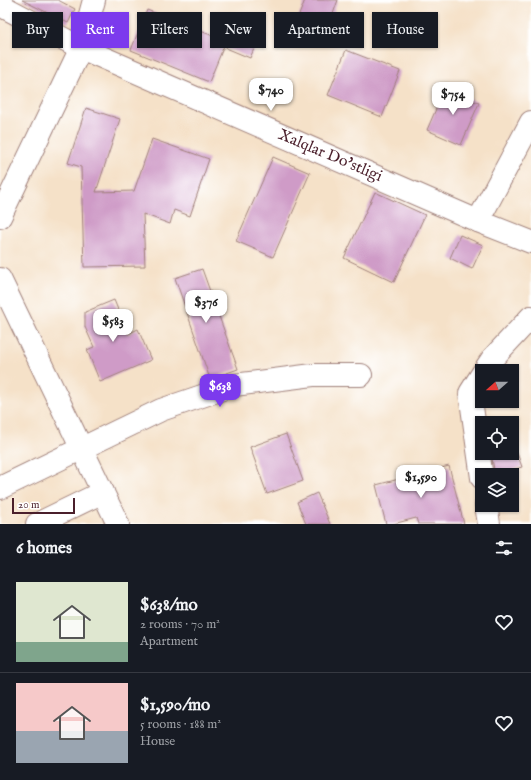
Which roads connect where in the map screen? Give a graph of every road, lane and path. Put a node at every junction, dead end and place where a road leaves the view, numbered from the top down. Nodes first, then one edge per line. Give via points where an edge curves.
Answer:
1 (94, 0) edge
2 (0, 5) edge
3 (91, 12) edge
4 (71, 43) edge
5 (81, 48) joint
6 (531, 122) edge
7 (0, 217) edge
8 (478, 221) junction
9 (531, 242) edge
10 (0, 279) edge
11 (531, 317) edge
12 (489, 364) edge
13 (361, 374) dead end
14 (475, 385) edge
15 (82, 449) junction
16 (481, 468) edge
17 (0, 488) edge
18 (103, 492) junction
19 (487, 512) edge
20 (37, 524) edge
21 (118, 524) edge
22 (489, 524) edge

1 - 3 street
2 - 4 street, Xalqlar Do'stligi
5 - 7 street
5 - 8 street, Xalqlar Do'stligi
6 - 8 street
8 - 9 street, Xalqlar Do'stligi
10 - 15 street
11 - 12 street
13 - 15 street via 313,375 234,385 161,410
14 - 16 street via 470,393
15 - 17 street
15 - 18 street
18 - 20 street
18 - 21 street
19 - 22 street

